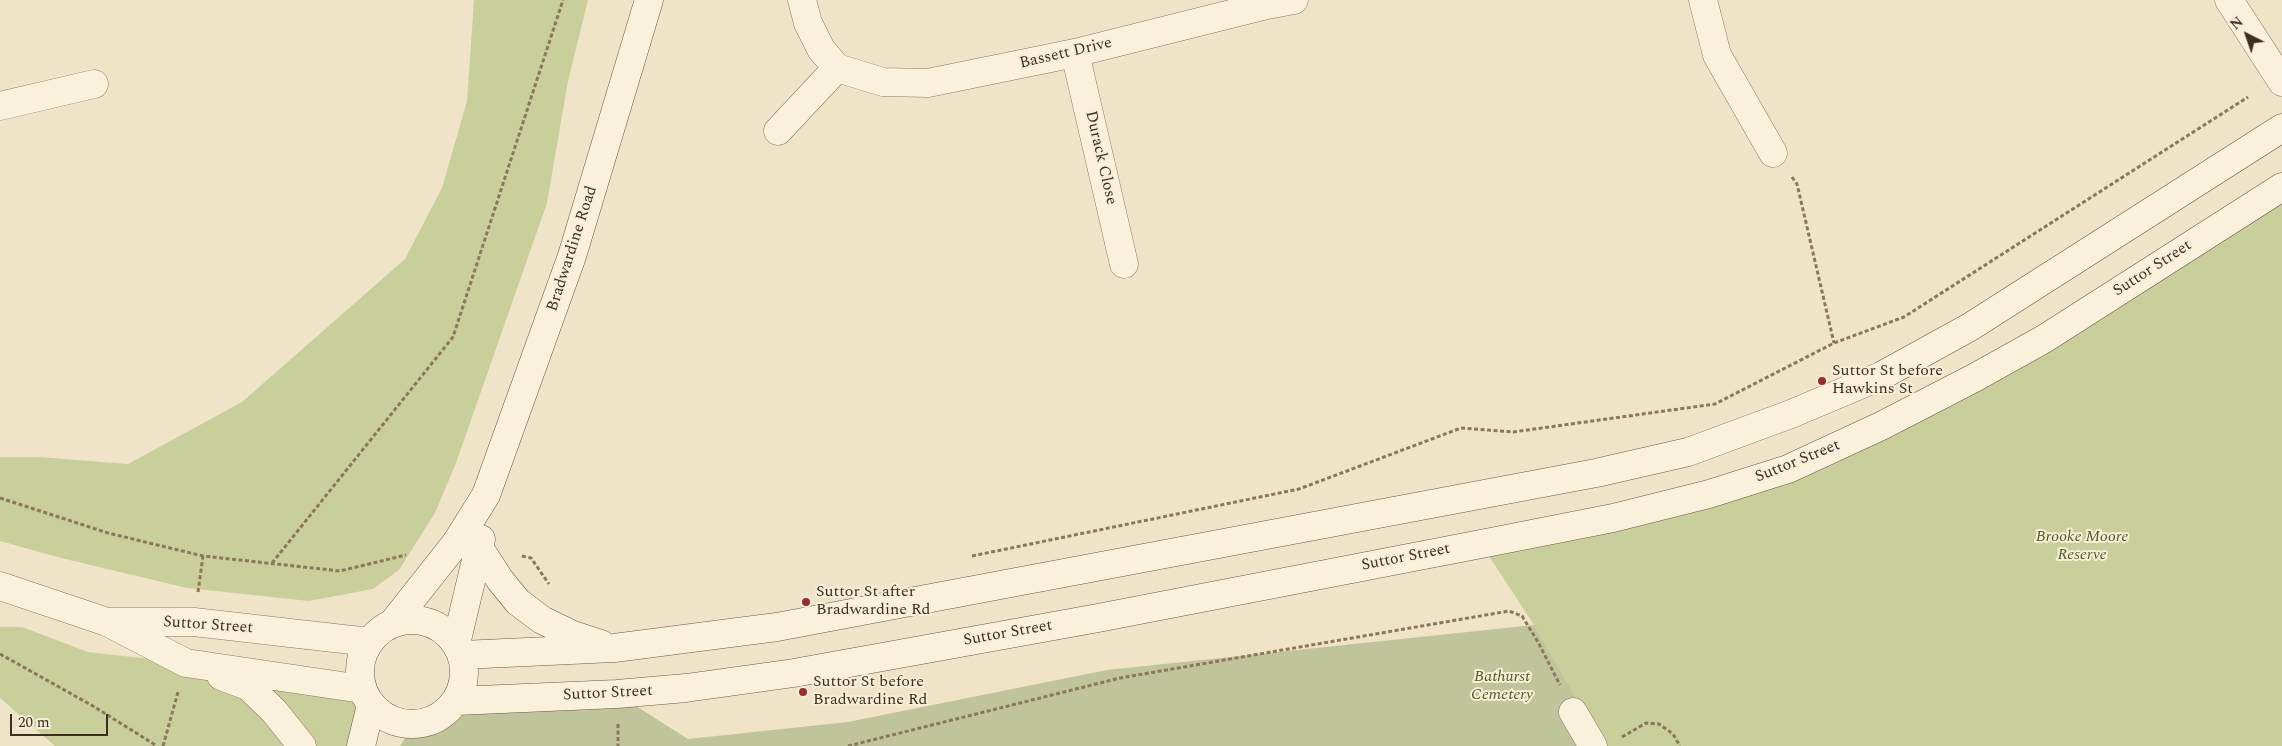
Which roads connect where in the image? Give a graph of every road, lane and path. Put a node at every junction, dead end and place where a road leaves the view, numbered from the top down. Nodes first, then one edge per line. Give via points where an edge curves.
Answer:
1 (563, 0) edge
2 (649, 0) edge
3 (802, 0) edge
4 (1294, 0) edge
5 (1703, 0) edge
6 (2229, 0) edge
7 (1075, 52) junction
8 (837, 68) junction
9 (2282, 82) edge
10 (94, 84) dead end
11 (2248, 97) dead end
12 (0, 106) edge
13 (2282, 128) edge
14 (778, 131) dead end
15 (1773, 153) joint
16 (2282, 187) edge
17 (1124, 264) dead end
18 (1834, 343) junction
19 (486, 495) junction
20 (0, 498) edge
21 (480, 549) junction
22 (411, 554) dead end
23 (969, 557) dead end
24 (272, 562) junction
25 (0, 586) edge
26 (551, 587) dead end
27 (107, 622) junction
28 (392, 624) junction
29 (369, 642) junction
30 (614, 648) junction
31 (459, 650) junction
32 (0, 654) edge
33 (186, 663) junction
34 (366, 697) junction
35 (456, 701) junction
36 (1573, 712) joint
37 (406, 736) edge
38 (1604, 744) edge
39 (157, 746) edge
40 (302, 746) edge
41 (361, 746) edge
42 (848, 746) edge
43 (1680, 746) edge

1 - 24 path via 453,337
2 - 19 main road, Bradwardine Road via 572,256
3 - 8 main road via 808,23 821,49
4 - 7 main road, Bassett Drive
5 - 15 main road via 1717,55
6 - 9 main road
7 - 8 main road, Bassett Drive via 928,83 883,82
7 - 17 main road, Durack Close
8 - 14 main road
10 - 12 main road
11 - 18 path via 1904,317
13 - 30 main road via 1946,340 1872,380 1688,452 1586,475 777,627
15 - 18 path via 1798,184
16 - 35 main road, Suttor Street via 2044,338 1974,378 1788,469 1709,494 1613,518 1481,544 794,673 616,694
18 - 23 path via 1715,404 1513,432 1460,428 1298,489
19 - 21 main road, Bradwardine Road
19 - 28 main road, Bradwardine Road via 456,543
20 - 24 path via 108,533 194,554
21 - 26 path via 531,558
21 - 30 main road via 518,602 542,620 572,635
21 - 31 main road, Bradwardine Road
22 - 24 path via 340,571
25 - 27 main road, Suttor Street
27 - 29 main road, Suttor Street via 194,622
27 - 33 main road, Suttor Street
28 - 29 main road
28 - 31 main road via 416,620 428,622 439,627
29 - 34 main road via 360,664
30 - 31 main road
31 - 35 main road via 464,679
32 - 39 path
33 - 34 main road, Suttor Street
33 - 40 main road via 248,686
34 - 37 main road
34 - 41 main road
35 - 37 main road via 444,713
36 - 38 main road
36 - 42 path via 1522,616 1509,611 1120,678
38 - 43 path via 1646,723 1659,724 1673,734

